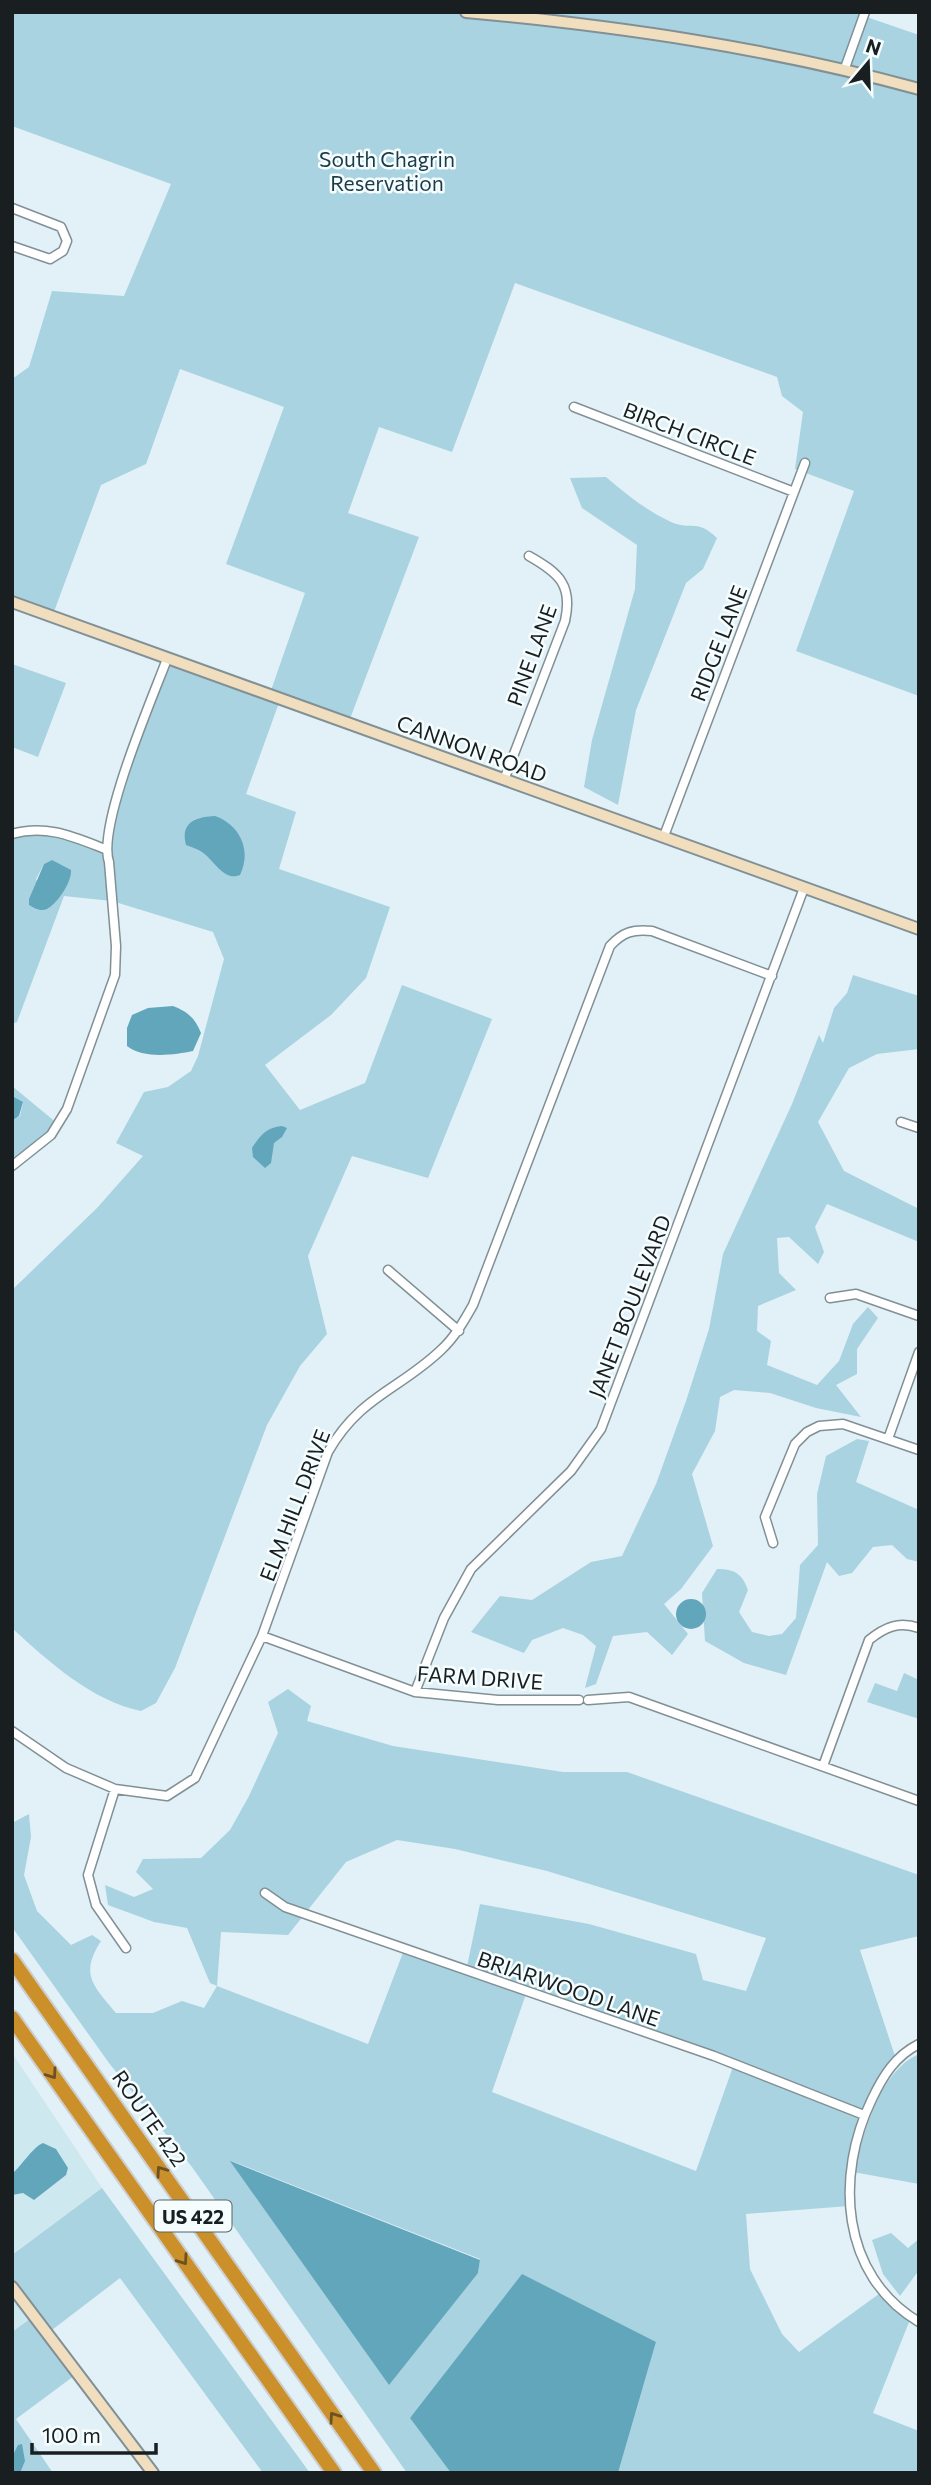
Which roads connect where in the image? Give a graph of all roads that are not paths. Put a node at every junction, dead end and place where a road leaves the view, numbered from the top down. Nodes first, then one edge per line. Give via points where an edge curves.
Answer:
1 (466, 12) edge
2 (865, 12) edge
3 (845, 68) junction
4 (919, 89) edge
5 (12, 208) edge
6 (12, 246) edge
7 (574, 407) dead end
8 (805, 463) dead end
9 (794, 492) junction
10 (529, 556) dead end
11 (12, 602) edge
12 (167, 659) junction
13 (504, 780) junction
14 (12, 834) edge
15 (664, 836) junction
16 (105, 849) junction
17 (804, 888) junction
18 (919, 929) edge
19 (772, 976) junction
20 (901, 1122) dead end
21 (919, 1128) edge
22 (12, 1166) edge
23 (388, 1270) dead end
24 (830, 1298) dead end
25 (919, 1316) edge
26 (459, 1331) junction
27 (919, 1352) edge
28 (888, 1439) junction
29 (919, 1450) edge
30 (773, 1543) dead end
31 (919, 1628) edge
32 (262, 1636) junction
33 (415, 1692) junction
34 (12, 1731) edge
35 (823, 1766) junction
36 (115, 1789) junction
37 (919, 1801) edge
38 (265, 1893) dead end
39 (126, 1948) dead end
40 (12, 1960) edge
41 (12, 2018) edge
42 (919, 2044) edge
43 (864, 2115) junction
44 (12, 2287) edge
45 (919, 2322) edge
46 (153, 2473) edge
47 (334, 2473) edge
48 (374, 2473) edge

1 - 3 main road via 622,28
2 - 3 street
3 - 4 main road
5 - 6 street via 61,227 66,241 63,251 50,259
7 - 9 street, BIRCH CIRCLE
8 - 9 street, RIDGE LANE
9 - 15 street, RIDGE LANE
10 - 13 street, PINE LANE via 562,581 569,600
11 - 12 main road, CANNON ROAD
12 - 13 main road, CANNON ROAD
12 - 16 street via 110,820
13 - 15 main road, CANNON ROAD
14 - 16 street via 29,829 53,831
15 - 17 main road, CANNON ROAD
16 - 22 street via 115,975 67,1109 51,1135
17 - 18 main road, CANNON ROAD
17 - 19 street, JANET BOULEVARD
19 - 26 street, ELM HILL DRIVE via 652,931 636,929 610,946 473,1305
19 - 33 street, JANET BOULEVARD via 601,1429 571,1471 471,1569 444,1618
20 - 21 street
23 - 26 street
24 - 25 street via 856,1294
26 - 32 street, ELM HILL DRIVE via 343,1427 328,1452
27 - 28 street
28 - 29 street
28 - 30 street via 843,1424 807,1432 795,1444 765,1517
31 - 35 street via 908,1624 885,1627 869,1640
32 - 33 street, FARM DRIVE
32 - 36 street, ELM HILL DRIVE via 195,1778 167,1796
33 - 35 street, FARM DRIVE via 498,1700 629,1698
34 - 36 street, ELM HILL DRIVE via 65,1768
35 - 37 street, FARM DRIVE
36 - 39 street via 88,1875 96,1905
38 - 43 street, BRIARWOOD LANE via 285,1907 714,2056
48 -> 40 highway, ROUTE 422 / US 422
41 -> 47 highway, US 422
42 - 43 street via 896,2059
43 - 45 street via 848,2183 852,2232 883,2291
44 - 46 main road

